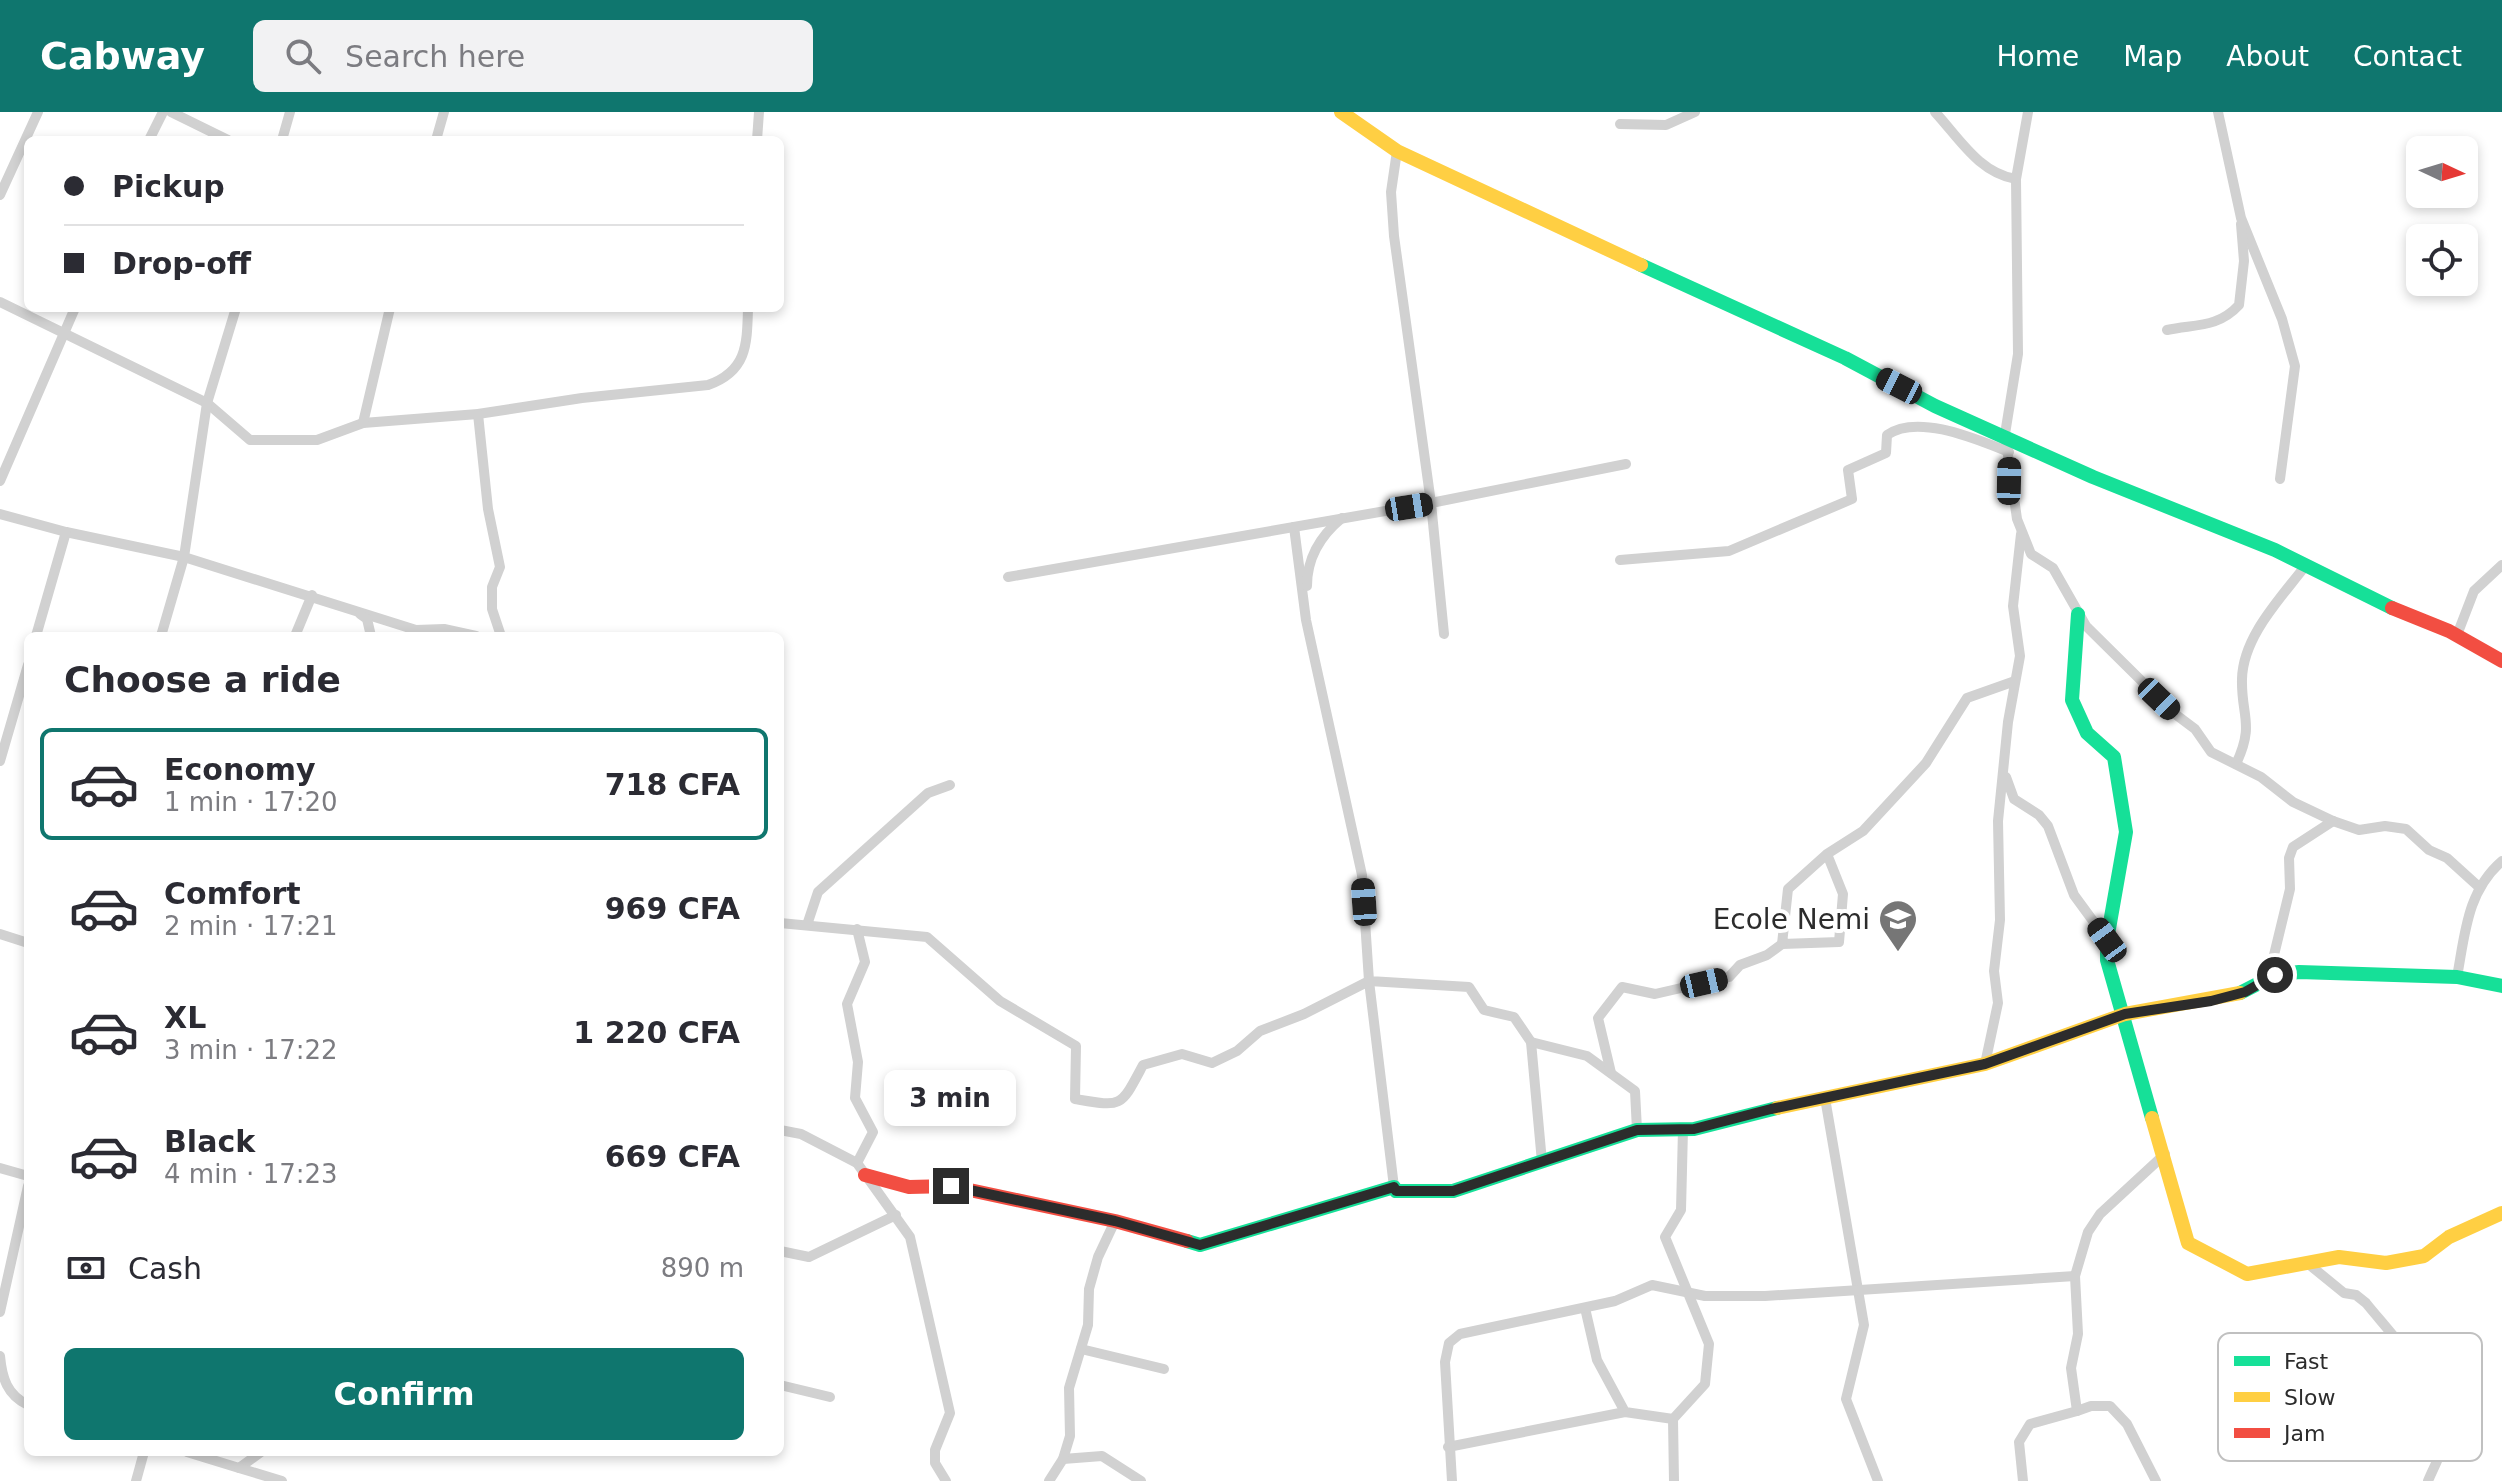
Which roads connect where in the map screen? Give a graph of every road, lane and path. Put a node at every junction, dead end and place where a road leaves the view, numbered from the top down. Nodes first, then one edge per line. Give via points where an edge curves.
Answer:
1 (38, 112) edge
2 (163, 112) edge
3 (171, 112) edge
4 (290, 112) edge
5 (444, 112) edge
6 (759, 112) edge
7 (1341, 112) edge
8 (1695, 112) edge
9 (1935, 112) edge
10 (2028, 112) edge
11 (2218, 112) edge
12 (1620, 124) dead end
13 (27, 136) edge
14 (151, 136) edge
15 (220, 136) edge
16 (283, 136) edge
17 (437, 136) edge
18 (757, 136) edge
19 (24, 143) edge
20 (1397, 151) junction
21 (2016, 179) junction
22 (0, 195) edge
23 (2241, 218) junction
24 (0, 302) edge
25 (73, 312) edge
26 (235, 312) edge
27 (389, 312) edge
28 (748, 312) edge
29 (2167, 330) dead end
30 (64, 332) junction
31 (207, 403) junction
32 (478, 414) junction
33 (363, 423) junction
34 (2005, 434) junction
35 (2009, 452) junction
36 (1626, 464) dead end
37 (2280, 479) dead end
38 (0, 481) edge
39 (1431, 503) junction
40 (0, 514) edge
41 (1343, 517) junction
42 (1294, 527) junction
43 (66, 532) junction
44 (2021, 534) junction
45 (2502, 553) edge
46 (184, 557) junction
47 (1620, 560) dead end
48 (2306, 565) junction
49 (2502, 565) edge
50 (2491, 574) junction
51 (1008, 577) dead end
52 (312, 595) junction
53 (356, 612) junction
54 (2078, 614) junction
55 (1306, 620) junction
56 (37, 632) edge
57 (162, 632) edge
58 (297, 632) edge
59 (370, 632) edge
60 (458, 632) edge
61 (500, 632) edge
62 (1444, 634) dead end
63 (2457, 635) junction
64 (2502, 661) edge
65 (24, 679) edge
66 (2015, 681) junction
67 (0, 761) edge
68 (2236, 764) junction
69 (2004, 772) junction
70 (950, 785) dead end
71 (2333, 821) junction
72 (1827, 854) junction
73 (2502, 861) edge
74 (2479, 887) junction
75 (784, 923) edge
76 (807, 925) junction
77 (857, 929) junction
78 (0, 934) edge
79 (2107, 940) junction
80 (24, 942) edge
81 (1782, 944) junction
82 (2275, 975) junction
83 (2457, 977) junction
84 (1369, 981) junction
85 (2502, 986) edge
86 (2125, 1014) junction
87 (1531, 1042) junction
88 (1985, 1064) junction
89 (1611, 1073) junction
90 (1825, 1098) junction
91 (1683, 1129) junction
92 (1637, 1130) junction
93 (784, 1131) edge
94 (2165, 1154) junction
95 (1542, 1162) junction
96 (0, 1168) edge
97 (861, 1169) junction
98 (24, 1175) edge
99 (1394, 1187) junction
100 (24, 1203) edge
101 (2502, 1213) edge
102 (896, 1215) junction
103 (1115, 1221) junction
104 (784, 1252) edge
105 (2306, 1262) junction
106 (2075, 1276) junction
107 (1855, 1290) junction
108 (1687, 1292) junction
109 (1, 1298) edge
110 (1585, 1308) junction
111 (0, 1312) edge
112 (2388, 1333) edge
113 (1081, 1349) junction
114 (0, 1356) edge
115 (1164, 1369) dead end
116 (784, 1386) edge
117 (830, 1397) dead end
118 (24, 1403) edge
119 (2077, 1411) junction
120 (1625, 1412) junction
121 (1673, 1419) junction
122 (1448, 1447) junction
123 (143, 1456) edge
124 (200, 1456) edge
125 (256, 1456) edge
126 (1063, 1459) junction
127 (2438, 1461) edge
128 (239, 1468) junction
129 (136, 1481) edge
130 (282, 1481) edge
131 (946, 1481) edge
132 (1049, 1481) edge
133 (1141, 1481) edge
134 (1452, 1481) edge
135 (1674, 1481) edge
136 (1878, 1481) edge
137 (2023, 1481) edge
138 (2156, 1481) edge
139 (2428, 1481) edge

1 - 13 street
2 - 14 street
3 - 15 street
4 - 16 street
5 - 17 street
6 - 18 street
7 - 20 street
8 - 12 street via 1666,125
9 - 21 street via 1983,166
10 - 21 street
11 - 23 street
19 - 22 street
20 - 34 street via 1845,358 1935,406
20 - 39 street via 1391,192 1394,236
21 - 34 street via 2018,354
23 - 29 street via 2239,305 2209,325
23 - 37 street via 2295,366
24 - 30 street
25 - 30 street
26 - 31 street
27 - 33 street
28 - 32 street via 748,340 739,365 726,379
30 - 31 street
30 - 38 street
31 - 33 street via 250,440 317,440
31 - 46 street
32 - 33 street
32 - 61 street via 500,567 492,587
34 - 35 street
34 - 48 street via 2093,477
35 - 44 street via 2009,481
35 - 47 street via 1951,429 1894,430 1887,435 1886,453 1848,470 1852,499 1729,551
36 - 39 street
39 - 41 street
39 - 62 street
40 - 43 street
41 - 42 street
41 - 55 street via 1323,535 1307,568
42 - 51 street
42 - 55 street
43 - 46 street
43 - 56 street
44 - 54 street via 2031,554 2053,568
44 - 66 street via 2013,606 2020,656
45 - 50 street
46 - 52 street
46 - 57 street
48 - 63 street
48 - 68 street via 2259,628 2244,659 2241,679 2248,729
49 - 50 street
50 - 63 street via 2474,591
52 - 53 street
52 - 58 street
53 - 59 street via 367,619
53 - 60 street via 416,630
54 - 68 street via 2195,729 2211,752
54 - 79 street via 2072,700 2087,733 2114,757 2126,832
55 - 84 street via 1362,875
63 - 64 street
65 - 67 street
66 - 69 street
66 - 72 street via 1967,698 1926,763 1863,831
68 - 71 street
69 - 79 street via 2014,799 2048,826 2074,895
69 - 88 street via 1994,971 1998,1003
70 - 76 street via 928,793 818,892
71 - 74 street via 2359,830 2406,829
71 - 82 street via 2293,847
72 - 81 street via 1788,889
72 - 81 street via 1843,894 1839,942
73 - 74 street
74 - 83 street
75 - 76 street
76 - 77 street
77 - 84 street via 927,937 1000,1001 1076,1046 1075,1099 1111,1105 1125,1099 1143,1065 1182,1054 1212,1063 1260,1031
77 - 97 street via 865,962 847,1004 858,1062 855,1098 873,1132
78 - 80 street
79 - 86 street via 2109,970
81 - 89 street via 1740,965 1729,977 1655,994 1622,987 1598,1018
82 - 83 street
82 - 86 street via 2245,992 2211,1001
83 - 85 street
84 - 87 street via 1469,987 1484,1010 1514,1017
84 - 99 street
86 - 88 street
86 - 94 street
87 - 89 street via 1587,1056
87 - 95 street
88 - 90 street
89 - 92 street via 1635,1091
90 - 91 street
90 - 107 street
91 - 92 street
91 - 108 street via 1681,1210 1665,1237
92 - 95 street
93 - 97 street via 801,1134
94 - 105 street via 2188,1243 2247,1274
94 - 106 street via 2100,1214 2088,1232
95 - 99 street via 1453,1191
96 - 98 street
97 - 102 street
97 - 103 street via 909,1187 951,1186
99 - 103 street via 1200,1245
100 - 109 street
101 - 105 street via 2449,1237 2424,1256 2386,1263 2339,1257
102 - 104 street via 809,1257
102 - 131 street via 910,1237 945,1384 950,1413 935,1463
103 - 113 street via 1089,1289
105 - 112 street via 2344,1293 2366,1303
106 - 107 street
106 - 119 street via 2078,1324 2071,1368
107 - 108 street via 1765,1296
107 - 136 street via 1864,1325 1846,1399
108 - 110 street via 1652,1285
108 - 121 street via 1709,1344 1705,1384
109 - 111 street
110 - 120 street via 1597,1360
110 - 122 street via 1460,1334 1449,1343
113 - 115 street
113 - 126 street via 1069,1388 1070,1436
114 - 118 street via 10,1394
116 - 117 street
119 - 137 street via 2030,1424 2019,1442
119 - 138 street via 2110,1406 2127,1424
120 - 121 street
120 - 122 street
121 - 135 street
122 - 134 street
123 - 129 street
124 - 128 street
125 - 128 street
126 - 132 street
126 - 133 street via 1102,1456
127 - 139 street
128 - 130 street

